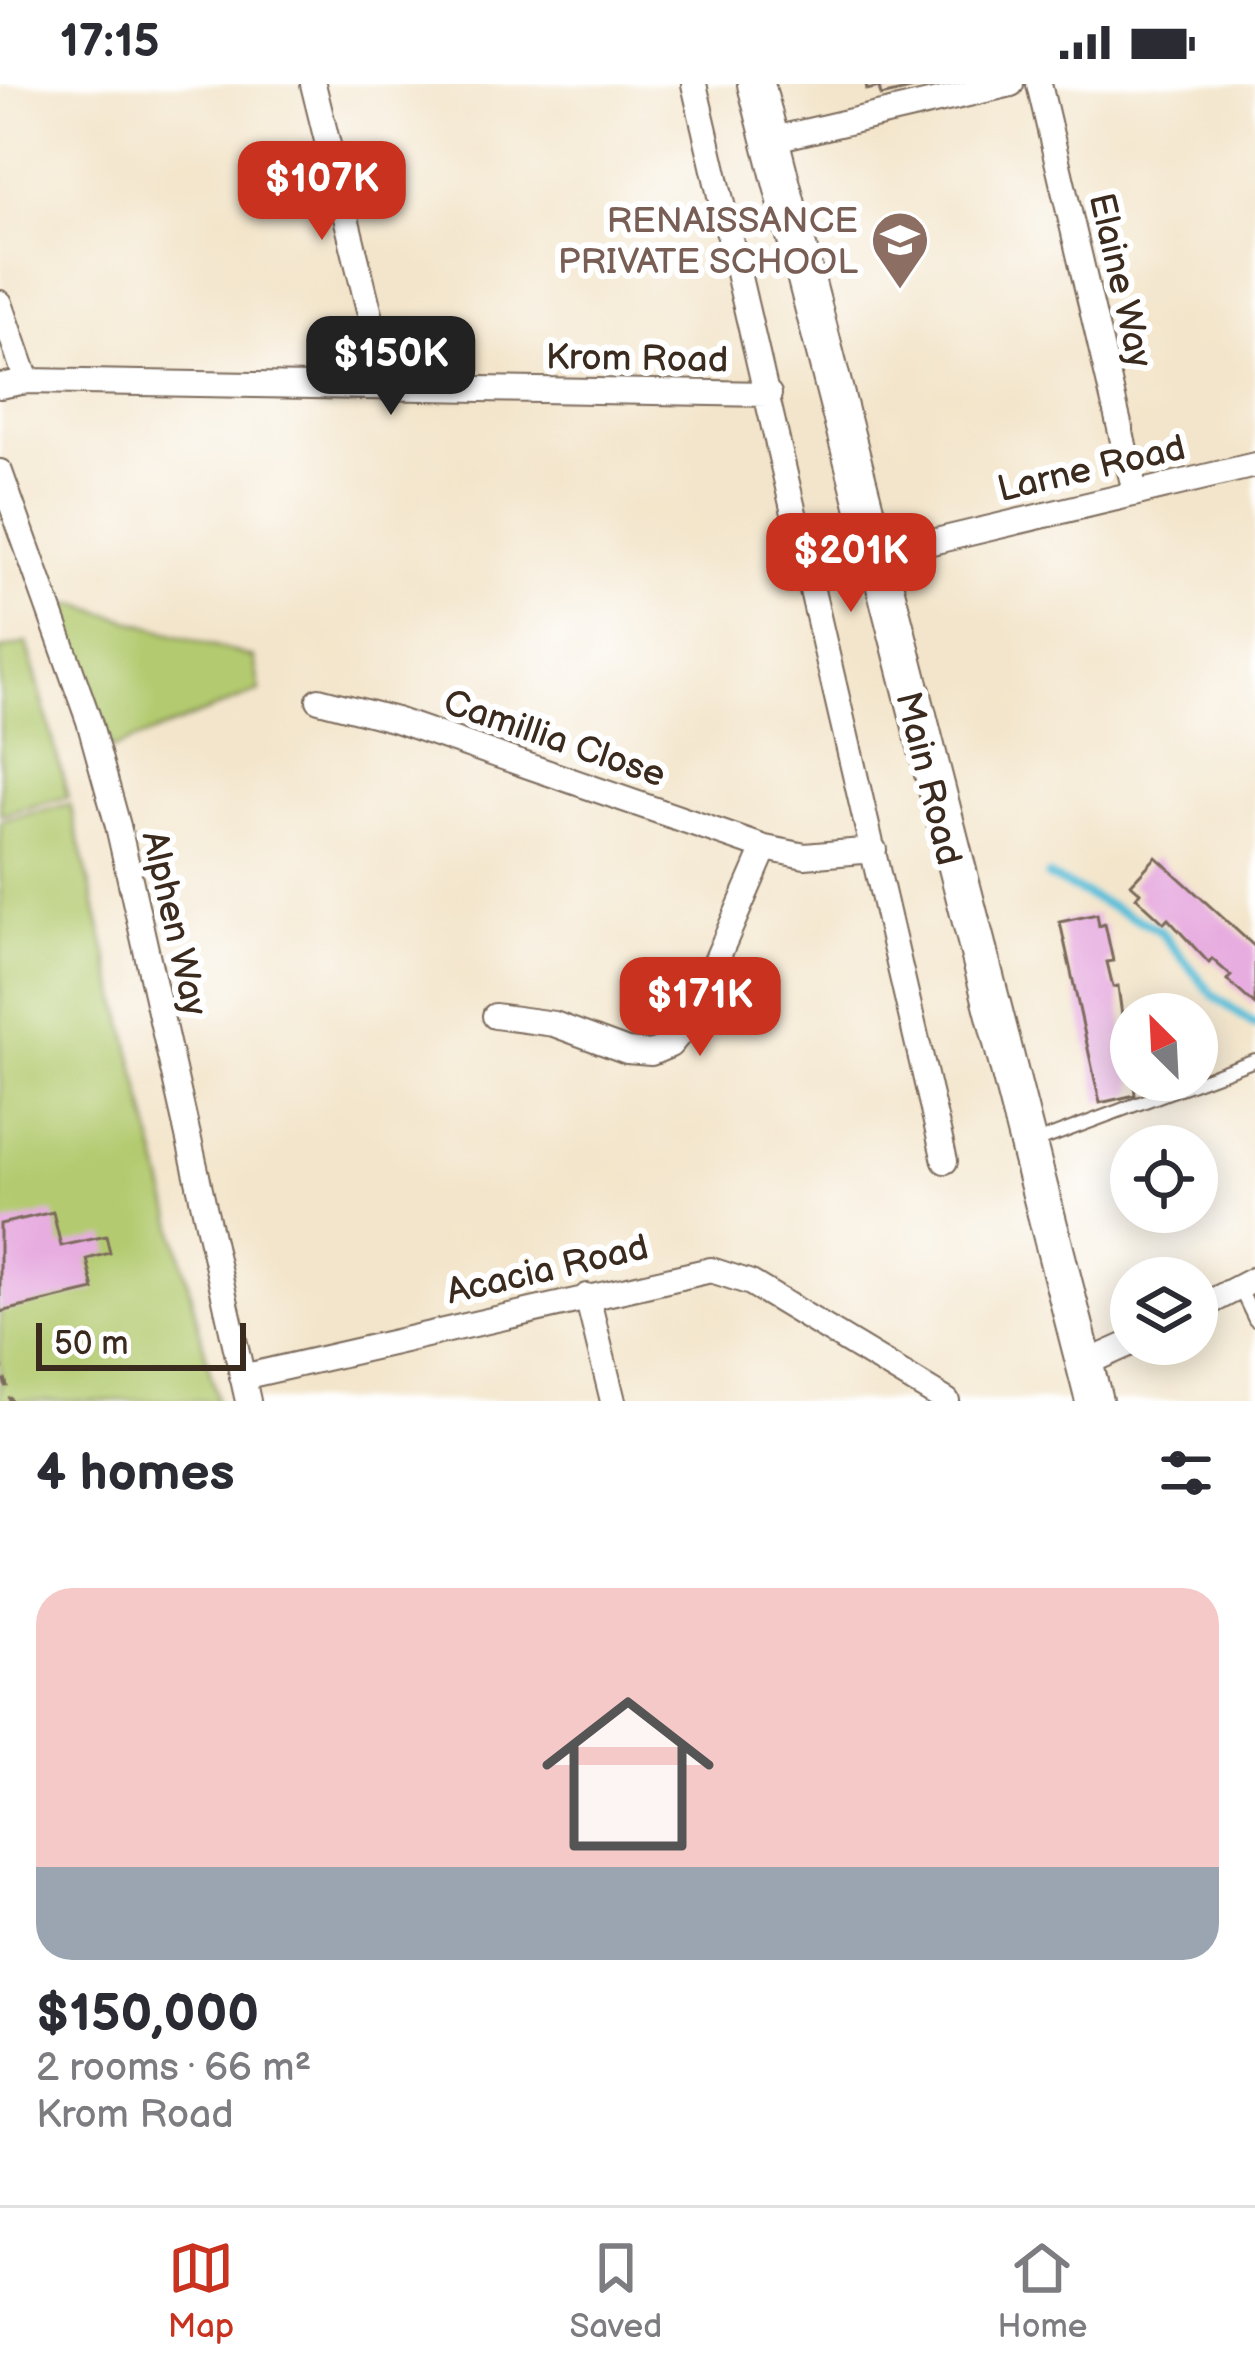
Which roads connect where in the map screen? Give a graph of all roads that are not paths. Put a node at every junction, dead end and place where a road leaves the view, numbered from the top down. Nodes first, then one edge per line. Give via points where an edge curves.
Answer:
1 (313, 84) edge
2 (694, 84) edge
3 (756, 84) edge
4 (1011, 84) edge
5 (1040, 84) edge
6 (770, 140) junction
7 (0, 303) edge
8 (28, 381) junction
9 (0, 386) edge
10 (388, 388) junction
11 (769, 394) junction
12 (1255, 465) edge
13 (0, 472) edge
14 (1136, 492) junction
15 (873, 556) junction
16 (319, 700) dead end
17 (765, 848) junction
18 (874, 850) junction
19 (495, 1016) dead end
20 (1255, 1060) edge
21 (1026, 1145) junction
22 (945, 1161) dead end
23 (1247, 1283) edge
24 (586, 1296) junction
25 (1218, 1298) edge
26 (1255, 1320) edge
27 (1110, 1352) edge
28 (1084, 1364) junction
29 (245, 1389) edge
30 (613, 1401) edge
31 (946, 1401) edge
32 (1094, 1401) edge

1 - 10 street
2 - 11 street
3 - 6 main road, Main Road
4 - 6 street
5 - 14 street, Elaine Way
6 - 15 main road, Main Road
7 - 8 street
8 - 9 street, Krom Road
8 - 10 street, Krom Road
10 - 11 street, Krom Road
11 - 18 street
12 - 14 street, Larne Road
13 - 29 street, Alphen Way via 118,826
14 - 15 street, Larne Road
15 - 21 main road, Main Road
16 - 17 street, Camillia Close
17 - 18 street, Camillia Close via 805,856
17 - 19 street via 690,1021 670,1045 627,1051 554,1024
18 - 22 street
20 - 21 lane
21 - 28 main road, Main Road
23 - 25 street
23 - 26 lane
24 - 29 street, Acacia Road
24 - 30 street
24 - 31 street, Acacia Road via 686,1272 730,1274
27 - 28 street
28 - 32 main road, Main Road

